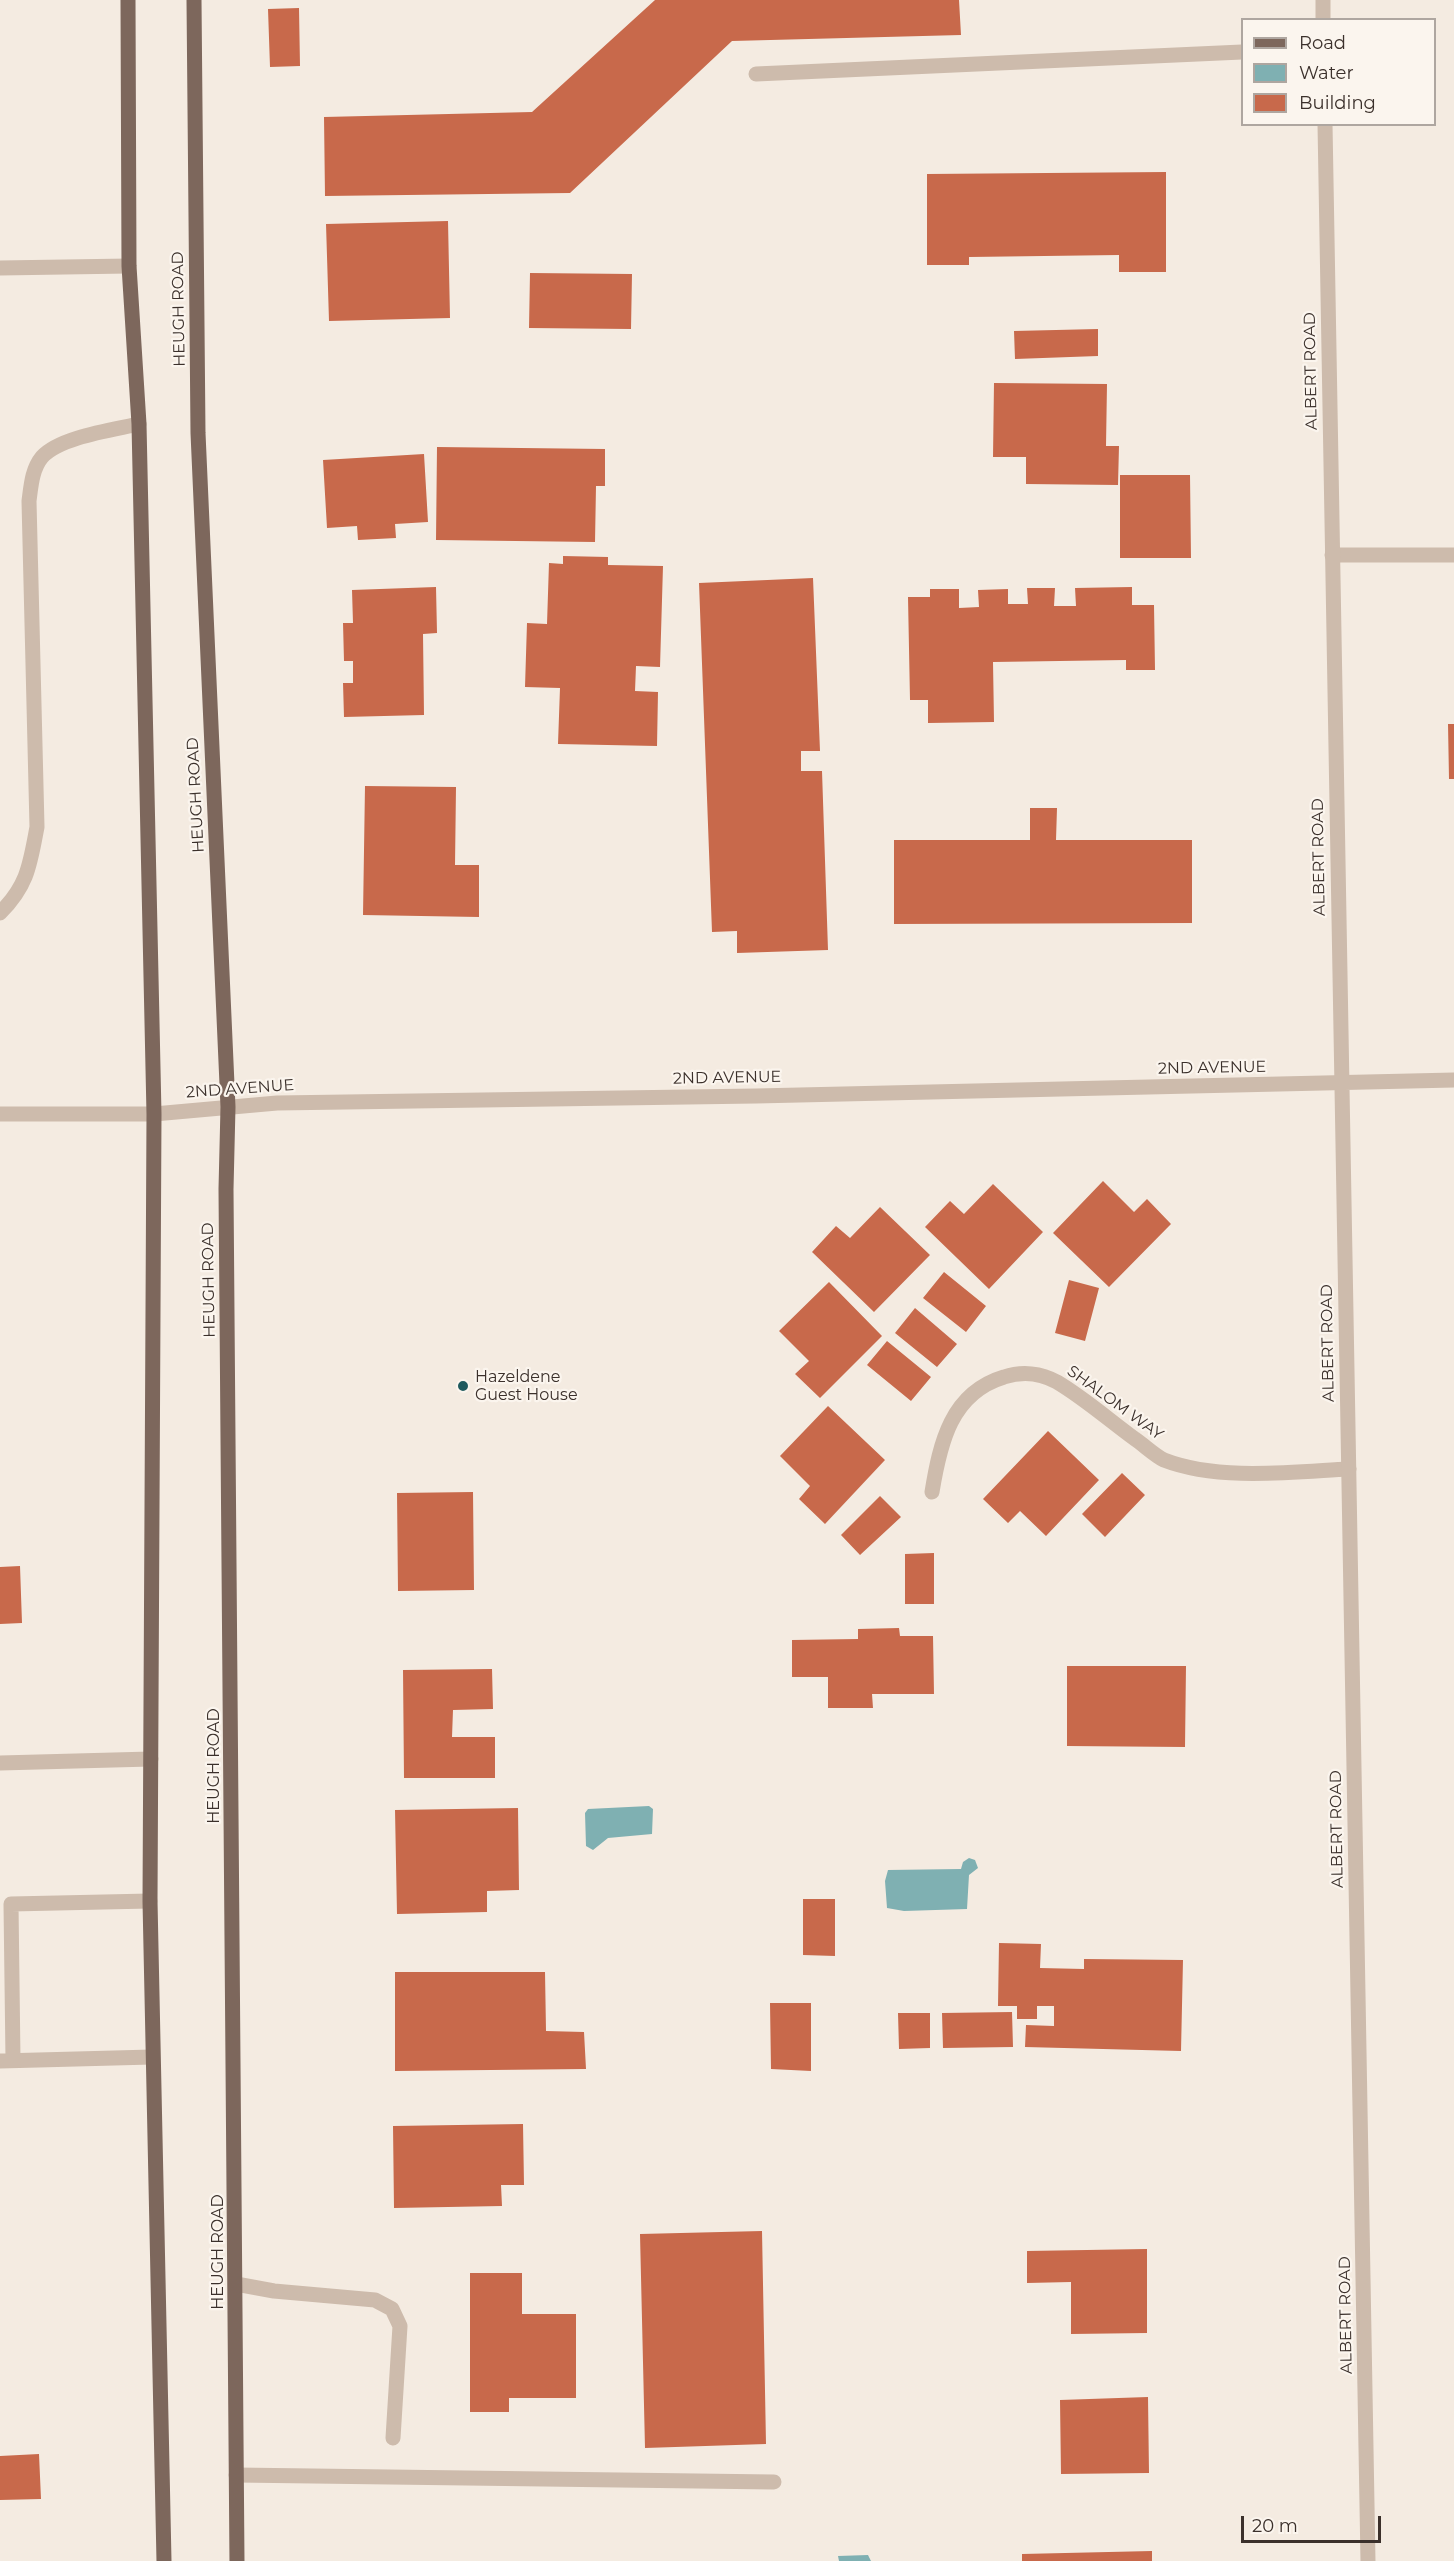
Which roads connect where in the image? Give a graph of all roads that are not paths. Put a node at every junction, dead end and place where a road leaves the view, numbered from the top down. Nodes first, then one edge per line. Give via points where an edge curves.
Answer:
1 (128, 0) edge
2 (194, 0) edge
3 (1323, 0) edge
4 (1323, 18) edge
5 (1241, 52) edge
6 (756, 74) dead end
7 (1325, 126) edge
8 (129, 266) junction
9 (0, 268) edge
10 (139, 424) junction
11 (1332, 555) junction
12 (1454, 555) edge
13 (0, 913) edge
14 (1454, 1080) edge
15 (1340, 1083) junction
16 (228, 1107) junction
17 (0, 1114) edge
18 (154, 1114) junction
19 (1350, 1469) junction
20 (932, 1492) dead end
21 (151, 1759) junction
22 (0, 1763) edge
23 (150, 1901) junction
24 (152, 2056) junction
25 (7, 2060) edge
26 (236, 2284) junction
27 (393, 2438) dead end
28 (236, 2475) junction
29 (774, 2482) dead end
30 (164, 2561) edge
31 (237, 2561) edge
32 (1368, 2561) edge

1 - 8 main road
2 - 16 main road, HEUGH ROAD via 198,433
3 - 4 street
5 - 6 street
7 - 11 street, ALBERT ROAD
8 - 9 street
8 - 10 main road
10 - 13 street via 56,447 42,457 33,473 29,501 37,827 29,873 16,897
10 - 18 main road
11 - 12 street
11 - 15 street, ALBERT ROAD
14 - 15 street, 2ND AVENUE
15 - 16 street, 2ND AVENUE
15 - 19 street, ALBERT ROAD
16 - 18 street, 2ND AVENUE
16 - 26 main road, HEUGH ROAD
17 - 18 street, 2ND AVENUE
18 - 21 main road
19 - 20 street, SHALOM WAY via 1199,1470 1162,1459 1056,1381 1034,1373 986,1382 965,1400 945,1432
19 - 32 street, ALBERT ROAD
21 - 22 street
21 - 23 main road
23 - 24 main road
23 - 25 street via 11,1904
24 - 25 street
24 - 30 main road
26 - 27 street via 375,2300 392,2309 400,2326
26 - 28 main road, HEUGH ROAD
28 - 29 street
28 - 31 main road, HEUGH ROAD

